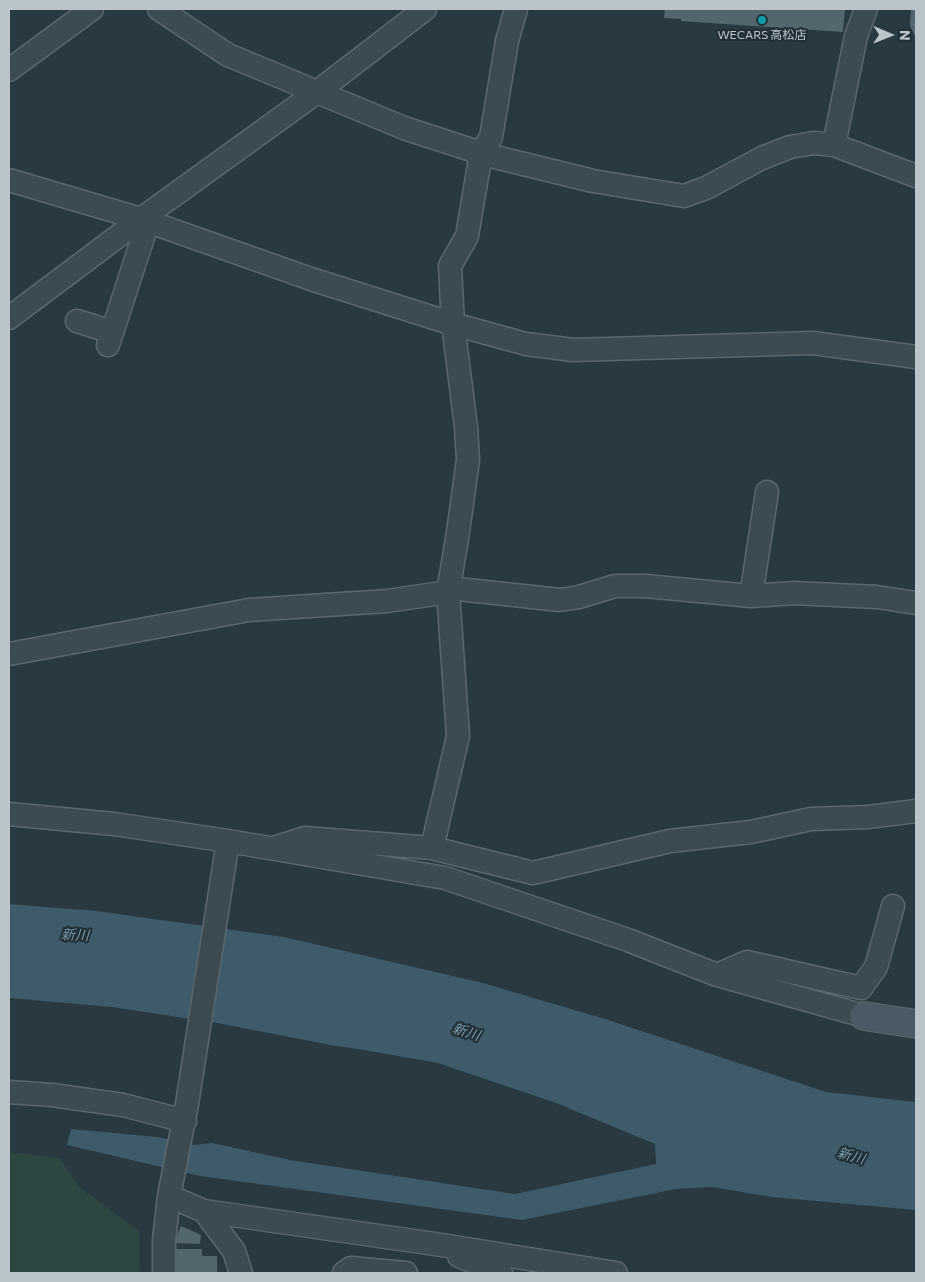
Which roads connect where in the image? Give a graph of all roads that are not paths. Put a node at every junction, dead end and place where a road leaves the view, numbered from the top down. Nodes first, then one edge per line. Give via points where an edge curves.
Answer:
1 (92, 9) edge
2 (159, 9) edge
3 (425, 9) edge
4 (516, 9) edge
5 (866, 9) edge
6 (9, 70) edge
7 (317, 92) junction
8 (834, 145) junction
9 (481, 153) junction
10 (916, 176) edge
11 (9, 180) edge
12 (144, 221) junction
13 (9, 318) edge
14 (77, 321) dead end
15 (453, 324) junction
16 (916, 357) edge
17 (767, 492) dead end
18 (448, 590) junction
19 (751, 596) junction
20 (916, 603) edge
21 (9, 654) edge
22 (916, 811) edge
23 (9, 814) edge
24 (274, 848) junction
25 (432, 848) junction
26 (227, 850) junction
27 (893, 906) dead end
28 (717, 975) junction
29 (864, 1016) joint
30 (916, 1024) edge
31 (9, 1092) edge
32 (185, 1120) junction
33 (171, 1185) junction
34 (204, 1211) junction
35 (442, 1245) junction
36 (164, 1273) edge
37 (241, 1273) edge
38 (344, 1273) edge
39 (406, 1273) edge
40 (501, 1273) edge
41 (616, 1273) edge

1 - 6 street
2 - 7 street via 228,55
3 - 7 street
4 - 9 street via 507,41 491,137
5 - 8 street via 856,36
7 - 9 street via 404,128
7 - 12 street
8 - 9 street via 814,143 790,147 684,196 593,181
8 - 10 street
9 - 15 street via 467,236 450,266
11 - 12 street
12 - 13 street
12 - 14 street via 110,338
12 - 15 street
15 - 16 street via 526,344 573,350 813,343
15 - 18 street via 468,460
17 - 19 street
18 - 19 street via 560,600 615,586 646,586
18 - 21 street via 387,601 249,610
18 - 25 street via 458,736
19 - 20 street via 794,593
22 - 25 street via 811,819 751,832 670,841 533,873
23 - 26 street via 114,824
24 - 25 street via 306,838
24 - 26 street
24 - 28 street via 445,878 628,940
26 - 32 street
27 - 28 street via 876,967 861,988 747,962
28 - 29 street
29 - 30 street
31 - 32 street via 122,1105
32 - 33 street
33 - 34 street
33 - 36 street via 164,1240
34 - 35 street
34 - 37 street via 234,1251
35 - 40 street via 462,1258
35 - 41 street
38 - 39 street via 351,1268

